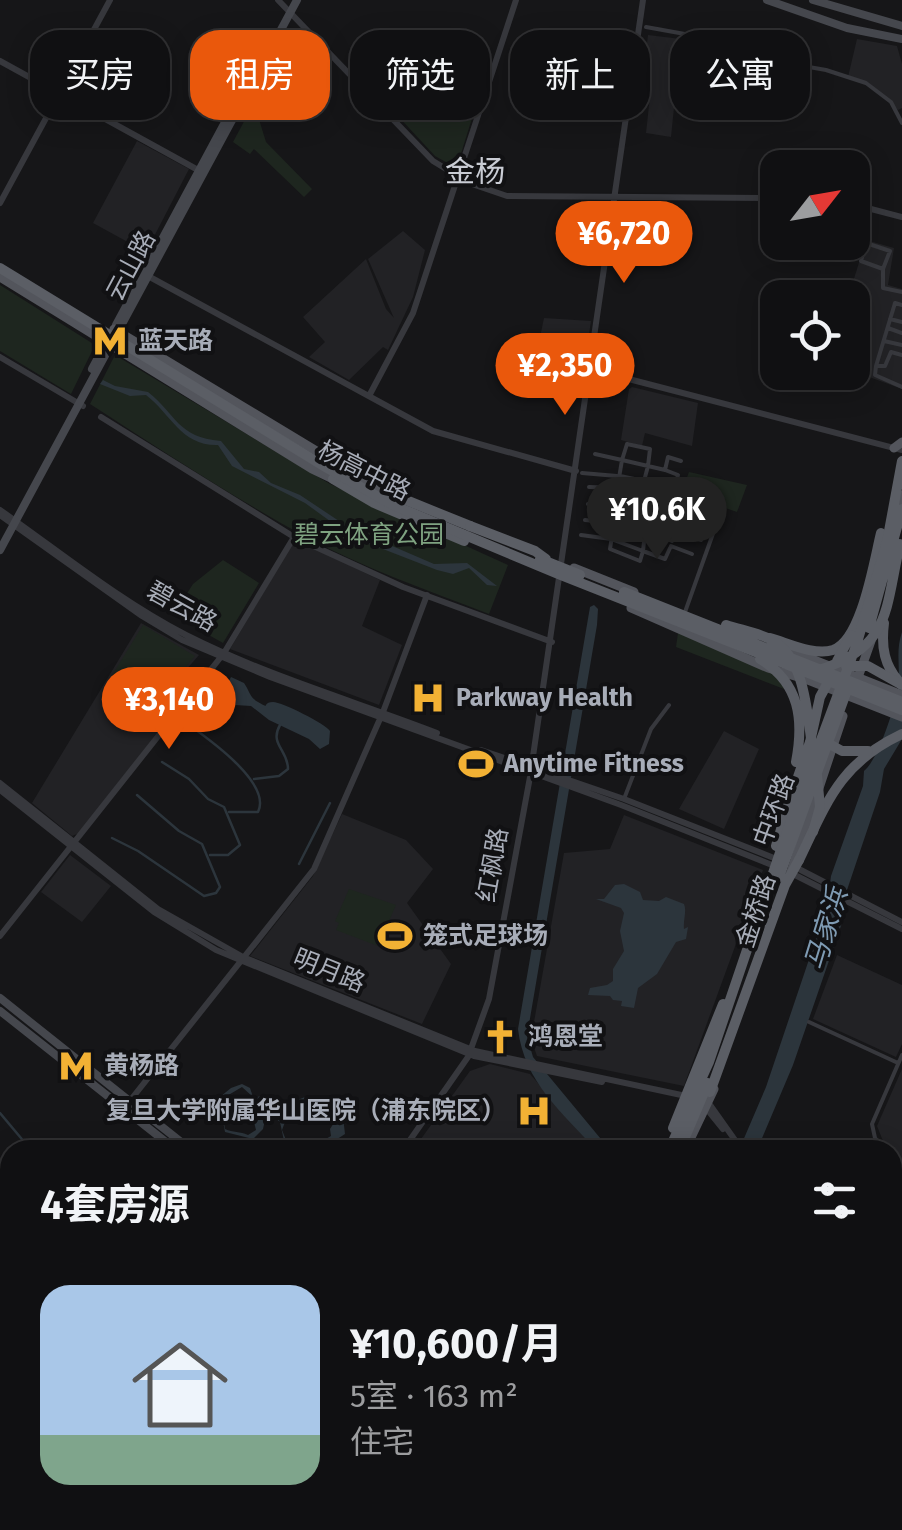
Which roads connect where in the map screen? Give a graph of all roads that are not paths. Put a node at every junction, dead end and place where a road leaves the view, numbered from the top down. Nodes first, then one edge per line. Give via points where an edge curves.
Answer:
1 (110, 0) edge
2 (278, 0) edge
3 (294, 0) edge
4 (516, 0) edge
5 (645, 0) edge
6 (766, 0) edge
7 (813, 0) edge
8 (288, 11) junction
9 (902, 26) edge
10 (646, 27) dead end
11 (93, 30) edge
12 (902, 39) edge
13 (0, 61) edge
14 (30, 78) edge
15 (44, 120) edge
16 (106, 120) edge
17 (902, 123) edge
18 (201, 171) junction
19 (458, 178) junction
20 (617, 198) junction
21 (760, 198) edge
22 (0, 202) edge
23 (870, 209) edge
24 (902, 217) edge
25 (0, 269) edge
26 (883, 269) junction
27 (144, 273) junction
28 (902, 294) edge
29 (900, 304) edge
30 (892, 311) junction
31 (902, 314) edge
32 (890, 319) junction
33 (902, 322) edge
34 (888, 329) junction
35 (116, 330) junction
36 (902, 332) edge
37 (884, 341) junction
38 (109, 343) junction
39 (902, 346) edge
40 (902, 355) edge
41 (0, 357) edge
42 (876, 366) junction
43 (592, 370) junction
44 (194, 377) junction
45 (902, 387) edge
46 (369, 396) junction
47 (206, 398) junction
48 (79, 404) junction
49 (101, 418) dead end
50 (900, 446) edge
51 (595, 454) dead end
52 (622, 460) junction
53 (681, 460) dead end
54 (902, 463) edge
55 (648, 466) junction
56 (579, 472) junction
57 (668, 472) junction
58 (620, 476) junction
59 (333, 479) junction
60 (902, 479) edge
61 (644, 481) junction
62 (666, 486) junction
63 (589, 487) dead end
64 (379, 488) junction
65 (675, 488) junction
66 (617, 490) junction
67 (390, 494) junction
68 (902, 495) edge
69 (642, 496) junction
70 (670, 496) junction
71 (651, 498) junction
72 (684, 502) junction
73 (588, 504) dead end
74 (666, 506) junction
75 (616, 507) junction
76 (902, 509) edge
77 (0, 512) edge
78 (712, 513) dead end
79 (720, 514) dead end
80 (647, 515) junction
81 (681, 515) junction
82 (586, 520) dead end
83 (14, 522) junction
84 (661, 522) junction
85 (614, 523) junction
86 (704, 524) dead end
87 (901, 527) edge
88 (676, 530) junction
89 (646, 533) junction
90 (889, 533) junction
91 (656, 534) junction
92 (580, 535) dead end
93 (294, 537) junction
94 (611, 539) junction
95 (0, 540) edge
96 (701, 540) dead end
97 (671, 544) junction
98 (902, 546) edge
99 (0, 550) edge
100 (643, 551) junction
101 (692, 554) dead end
102 (902, 554) edge
103 (561, 571) junction
104 (427, 595) junction
105 (626, 596) junction
106 (685, 612) junction
107 (876, 625) junction
108 (851, 636) junction
109 (769, 638) junction
110 (552, 642) junction
111 (222, 655) junction
112 (760, 659) junction
113 (851, 674) junction
114 (844, 694) junction
115 (900, 694) edge
116 (669, 705) dead end
117 (382, 714) junction
118 (902, 714) edge
119 (902, 734) edge
120 (820, 737) junction
121 (868, 751) junction
122 (532, 772) junction
123 (575, 785) junction
124 (0, 787) edge
125 (624, 799) junction
126 (793, 807) junction
127 (787, 830) junction
128 (812, 832) junction
129 (72, 846) junction
130 (783, 865) junction
131 (765, 884) junction
132 (902, 926) edge
133 (0, 936) edge
134 (241, 959) junction
135 (0, 998) edge
136 (723, 1004) junction
137 (0, 1011) edge
138 (809, 1022) dead end
139 (472, 1053) junction
140 (902, 1054) edge
141 (898, 1062) junction
142 (705, 1072) junction
143 (689, 1098) junction
144 (126, 1105) junction
145 (707, 1105) junction
146 (165, 1140) edge
147 (176, 1140) edge
148 (412, 1140) edge
149 (670, 1140) edge
150 (670, 1140) edge
151 (671, 1140) edge
152 (686, 1140) edge
153 (686, 1140) edge
154 (687, 1140) edge
155 (733, 1140) edge
156 (879, 1140) edge
157 (504, 1530) edge
158 (529, 1530) edge

1 - 11 street
2 - 8 street
3 - 8 main road, 云山路
4 - 19 street
5 - 20 street, 红枫路
6 - 12 main road
7 - 9 main road
8 - 18 main road, 云山路
8 - 19 street via 422,150
10 - 17 street via 866,82 891,102
13 - 14 street
15 - 22 street
16 - 18 street
18 - 27 main road, 云山路
19 - 20 street via 507,196
19 - 46 street via 413,313
20 - 21 street
20 - 43 street, 红枫路
23 - 24 street
25 - 38 main road, 杨高中路
25 - 103 highway, 杨高中路, bridge via 353,483 422,518
26 - 26 street via 861,261 866,243 890,251
26 - 28 street via 883,288
27 - 35 main road, 云山路
27 - 46 street
28 - 29 street
29 - 30 street
30 - 31 street
30 - 32 street
32 - 33 street
32 - 34 street
34 - 36 street
34 - 37 street
35 - 38 main road, 云山路
35 - 44 main road
37 - 39 street
37 - 42 street
38 - 47 main road, 杨高中路
38 - 48 main road, 云山路
38 - 59 main road, 杨高中路
40 - 42 street via 890,352 885,366
41 - 48 street
42 - 45 street via 875,376
43 - 50 street
43 - 56 street, 红枫路
44 - 47 main road
44 - 64 main road
46 - 56 street via 441,434
47 - 64 main road, 杨高中路 via 308,460
48 - 83 main road, 云山路
49 - 93 street
50 - 108 highway, bridge
51 - 52 street
52 - 55 street
52 - 55 street via 627,444 650,449
52 - 58 street
53 - 57 street via 668,458
54 - 90 highway, bridge
54 - 113 main road
55 - 57 street
55 - 61 street
56 - 58 street
56 - 103 street, 红枫路
57 - 62 street
57 - 65 street via 678,475
58 - 61 street
58 - 66 street
59 - 103 main road, 杨高中路 via 407,515
59 - 103 highway, bridge via 374,503 545,574
60 - 90 highway, 中环路, bridge
61 - 62 street
61 - 69 street
62 - 65 street
63 - 66 street
64 - 67 main road, 杨高中路
65 - 70 street
66 - 69 street
66 - 75 street
67 - 103 main road, 杨高中路
67 - 103 highway, bridge via 535,551
68 - 87 main road
69 - 71 street
70 - 71 street
70 - 72 street
70 - 74 street
71 - 74 street
71 - 80 street
72 - 78 street
72 - 81 street
73 - 75 street
74 - 81 street via 664,512
75 - 80 street
75 - 85 street
76 - 107 highway, 中环路, bridge
77 - 83 street, 碧云路
79 - 106 street
80 - 84 street
80 - 89 street
81 - 86 street
81 - 88 street
82 - 85 street
83 - 95 main road, 云山路
83 - 99 main road, 云山路
83 - 111 street, 碧云路 via 144,612
84 - 88 street
84 - 91 street
85 - 89 street
85 - 94 street
87 - 107 highway, bridge
88 - 96 street
88 - 97 street
89 - 91 street
89 - 100 street
90 - 127 highway, 中环路, bridge via 856,646
91 - 97 street
92 - 94 street
93 - 104 street
93 - 111 street
94 - 100 street
94 - 100 street via 610,548 640,561
97 - 100 street via 665,558
97 - 101 street
98 - 107 main road
102 - 107 highway, bridge
103 - 105 highway, 杨高中路, bridge
103 - 106 main road, 杨高中路 via 598,577
103 - 110 street, 红枫路
103 - 114 main road, 杨高中路 via 596,593 768,668
104 - 110 street
104 - 117 street
105 - 109 highway, bridge via 661,601
105 - 112 highway, bridge
105 - 115 highway, 杨高中路, bridge
105 - 118 highway, 杨高中路, bridge
106 - 113 main road, 杨高中路
107 - 112 highway, bridge via 864,647 824,668 792,670
107 - 113 main road
107 - 115 highway, bridge
107 - 152 highway, 中环路, bridge
108 - 109 highway, bridge via 826,651
108 - 121 highway, bridge via 814,693 811,719 830,746
109 - 128 highway, bridge via 791,658 800,685 820,797
110 - 122 street, 红枫路
111 - 117 street, 碧云路
111 - 129 street
112 - 126 highway, bridge via 785,679 798,705
113 - 114 main road
113 - 115 main road, 杨高中路
114 - 118 main road, 杨高中路, bridge
114 - 120 main road, 金桥路
114 - 130 main road, 金桥路 via 831,749
115 - 126 highway, bridge via 876,670 859,664 833,674 820,697
116 - 125 street via 651,729
117 - 122 street, 碧云路
117 - 134 street via 314,869
119 - 121 highway
120 - 126 main road, 金桥路
120 - 130 main road, 金桥路
121 - 128 highway, bridge via 836,784
122 - 123 street, 碧云路
122 - 139 street, 红枫路 via 494,992
123 - 125 street
123 - 130 street
124 - 129 street, 明月路
125 - 130 street
126 - 130 main road, 金桥路 via 799,822
126 - 131 highway, bridge
127 - 131 highway, bridge
127 - 142 highway, 中环路, bridge
128 - 153 highway, bridge
129 - 133 street
129 - 134 street, 明月路 via 194,939
130 - 132 street
130 - 143 main road, 金桥路
130 - 145 main road, 金桥路 via 734,1040
131 - 136 highway, bridge
134 - 139 street, 明月路
134 - 144 street
135 - 144 main road
136 - 142 highway, bridge
136 - 150 highway, bridge
137 - 144 main road
138 - 141 street
139 - 143 street, 明月路
139 - 148 street, 红枫路
140 - 141 street
141 - 156 street via 872,1130
142 - 151 highway, 中环路, bridge
143 - 145 street, 明月路
143 - 149 main road, 金桥路
144 - 146 main road
144 - 147 main road
145 - 154 main road, 金桥路
145 - 155 street
157 - 158 main road

